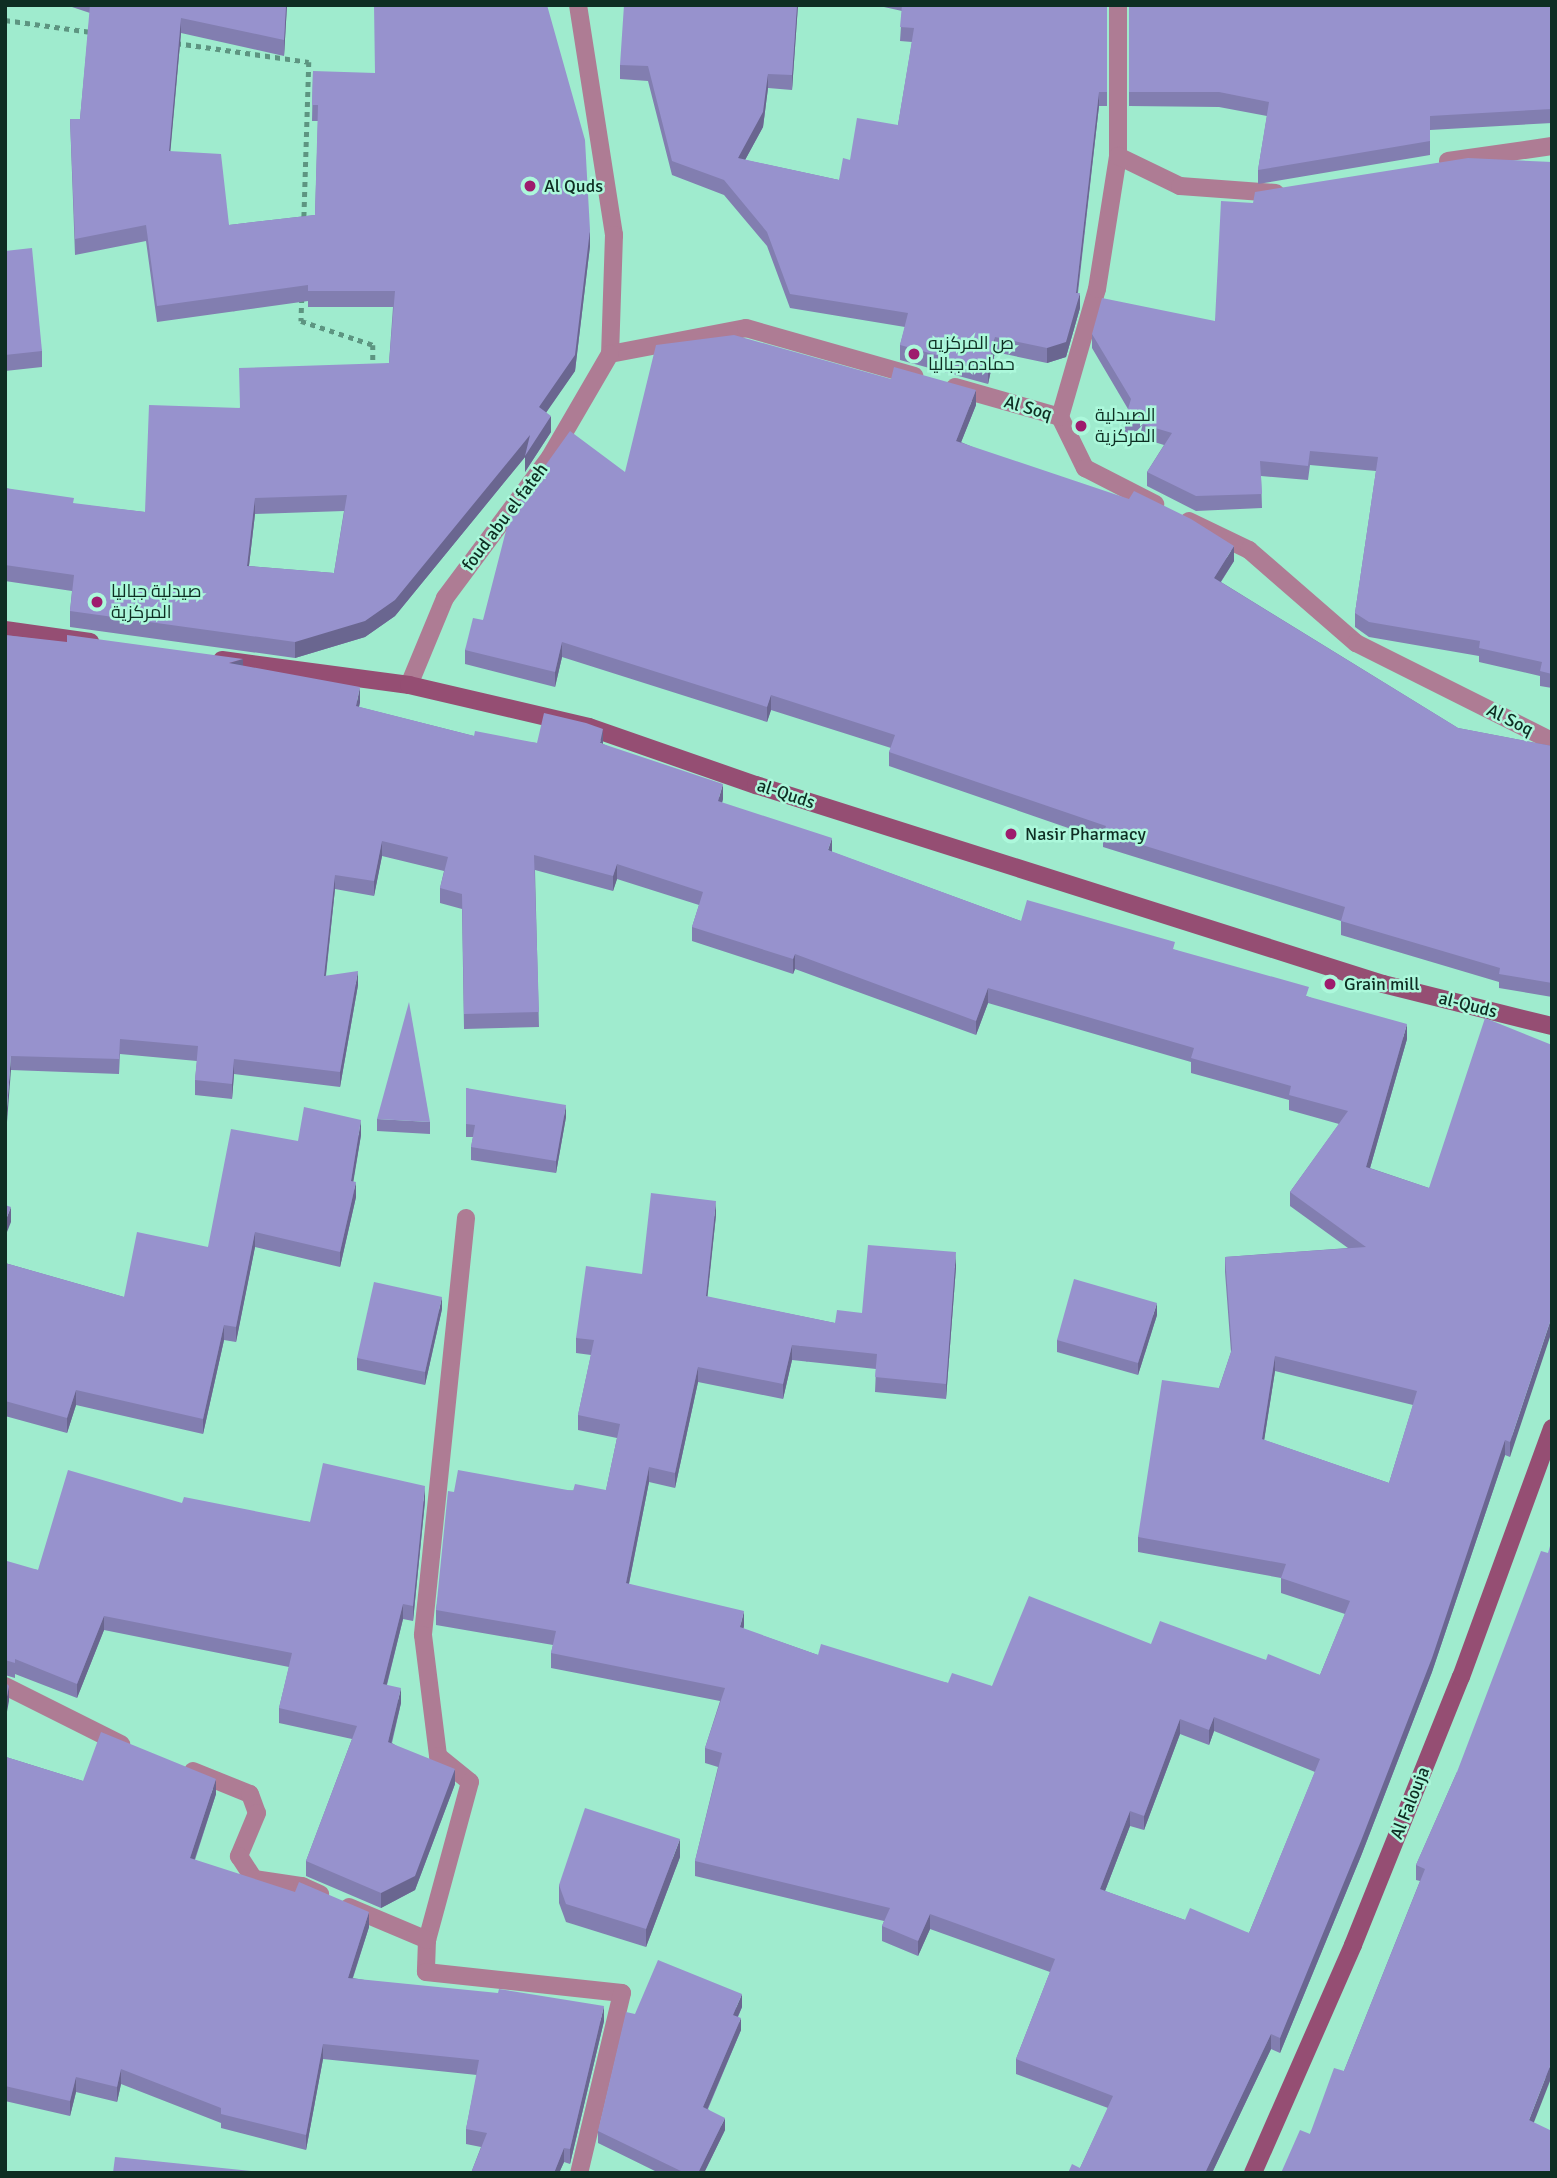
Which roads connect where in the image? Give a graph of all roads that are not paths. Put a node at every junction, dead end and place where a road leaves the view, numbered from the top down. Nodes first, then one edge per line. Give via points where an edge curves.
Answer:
1 (578, 5) edge
2 (1118, 5) edge
3 (1552, 146) edge
4 (1118, 156) junction
5 (1429, 165) edge
6 (1289, 191) edge
7 (610, 354) junction
8 (1060, 417) junction
9 (5, 630) edge
10 (113, 645) edge
11 (207, 658) edge
12 (409, 685) junction
13 (1552, 741) edge
14 (1552, 1026) edge
15 (466, 1218) dead end
16 (1552, 1428) edge
17 (5, 1686) edge
18 (143, 1755) edge
19 (180, 1767) edge
20 (427, 1940) junction
21 (579, 2173) edge
22 (1253, 2173) edge

1 - 7 street via 614,236
2 - 4 street
3 - 5 street
4 - 6 street via 1180,186 1262,196
4 - 8 street via 1097,289
7 - 8 street, Al Soq via 746,328
7 - 12 street, foud abu el fateh via 550,457 445,598
8 - 13 street, Al Soq via 1085,468 1249,550 1356,643
9 - 10 main road
11 - 12 main road, al-Quds
12 - 14 main road, al-Quds via 589,727 1383,984
15 - 20 street via 423,1635 438,1756 470,1782
16 - 22 main road, Al Falouja via 1446,1715
17 - 18 street
19 - 20 street via 250,1794 257,1813 239,1856 254,1880 302,1886
20 - 21 street via 426,1972 622,1993

